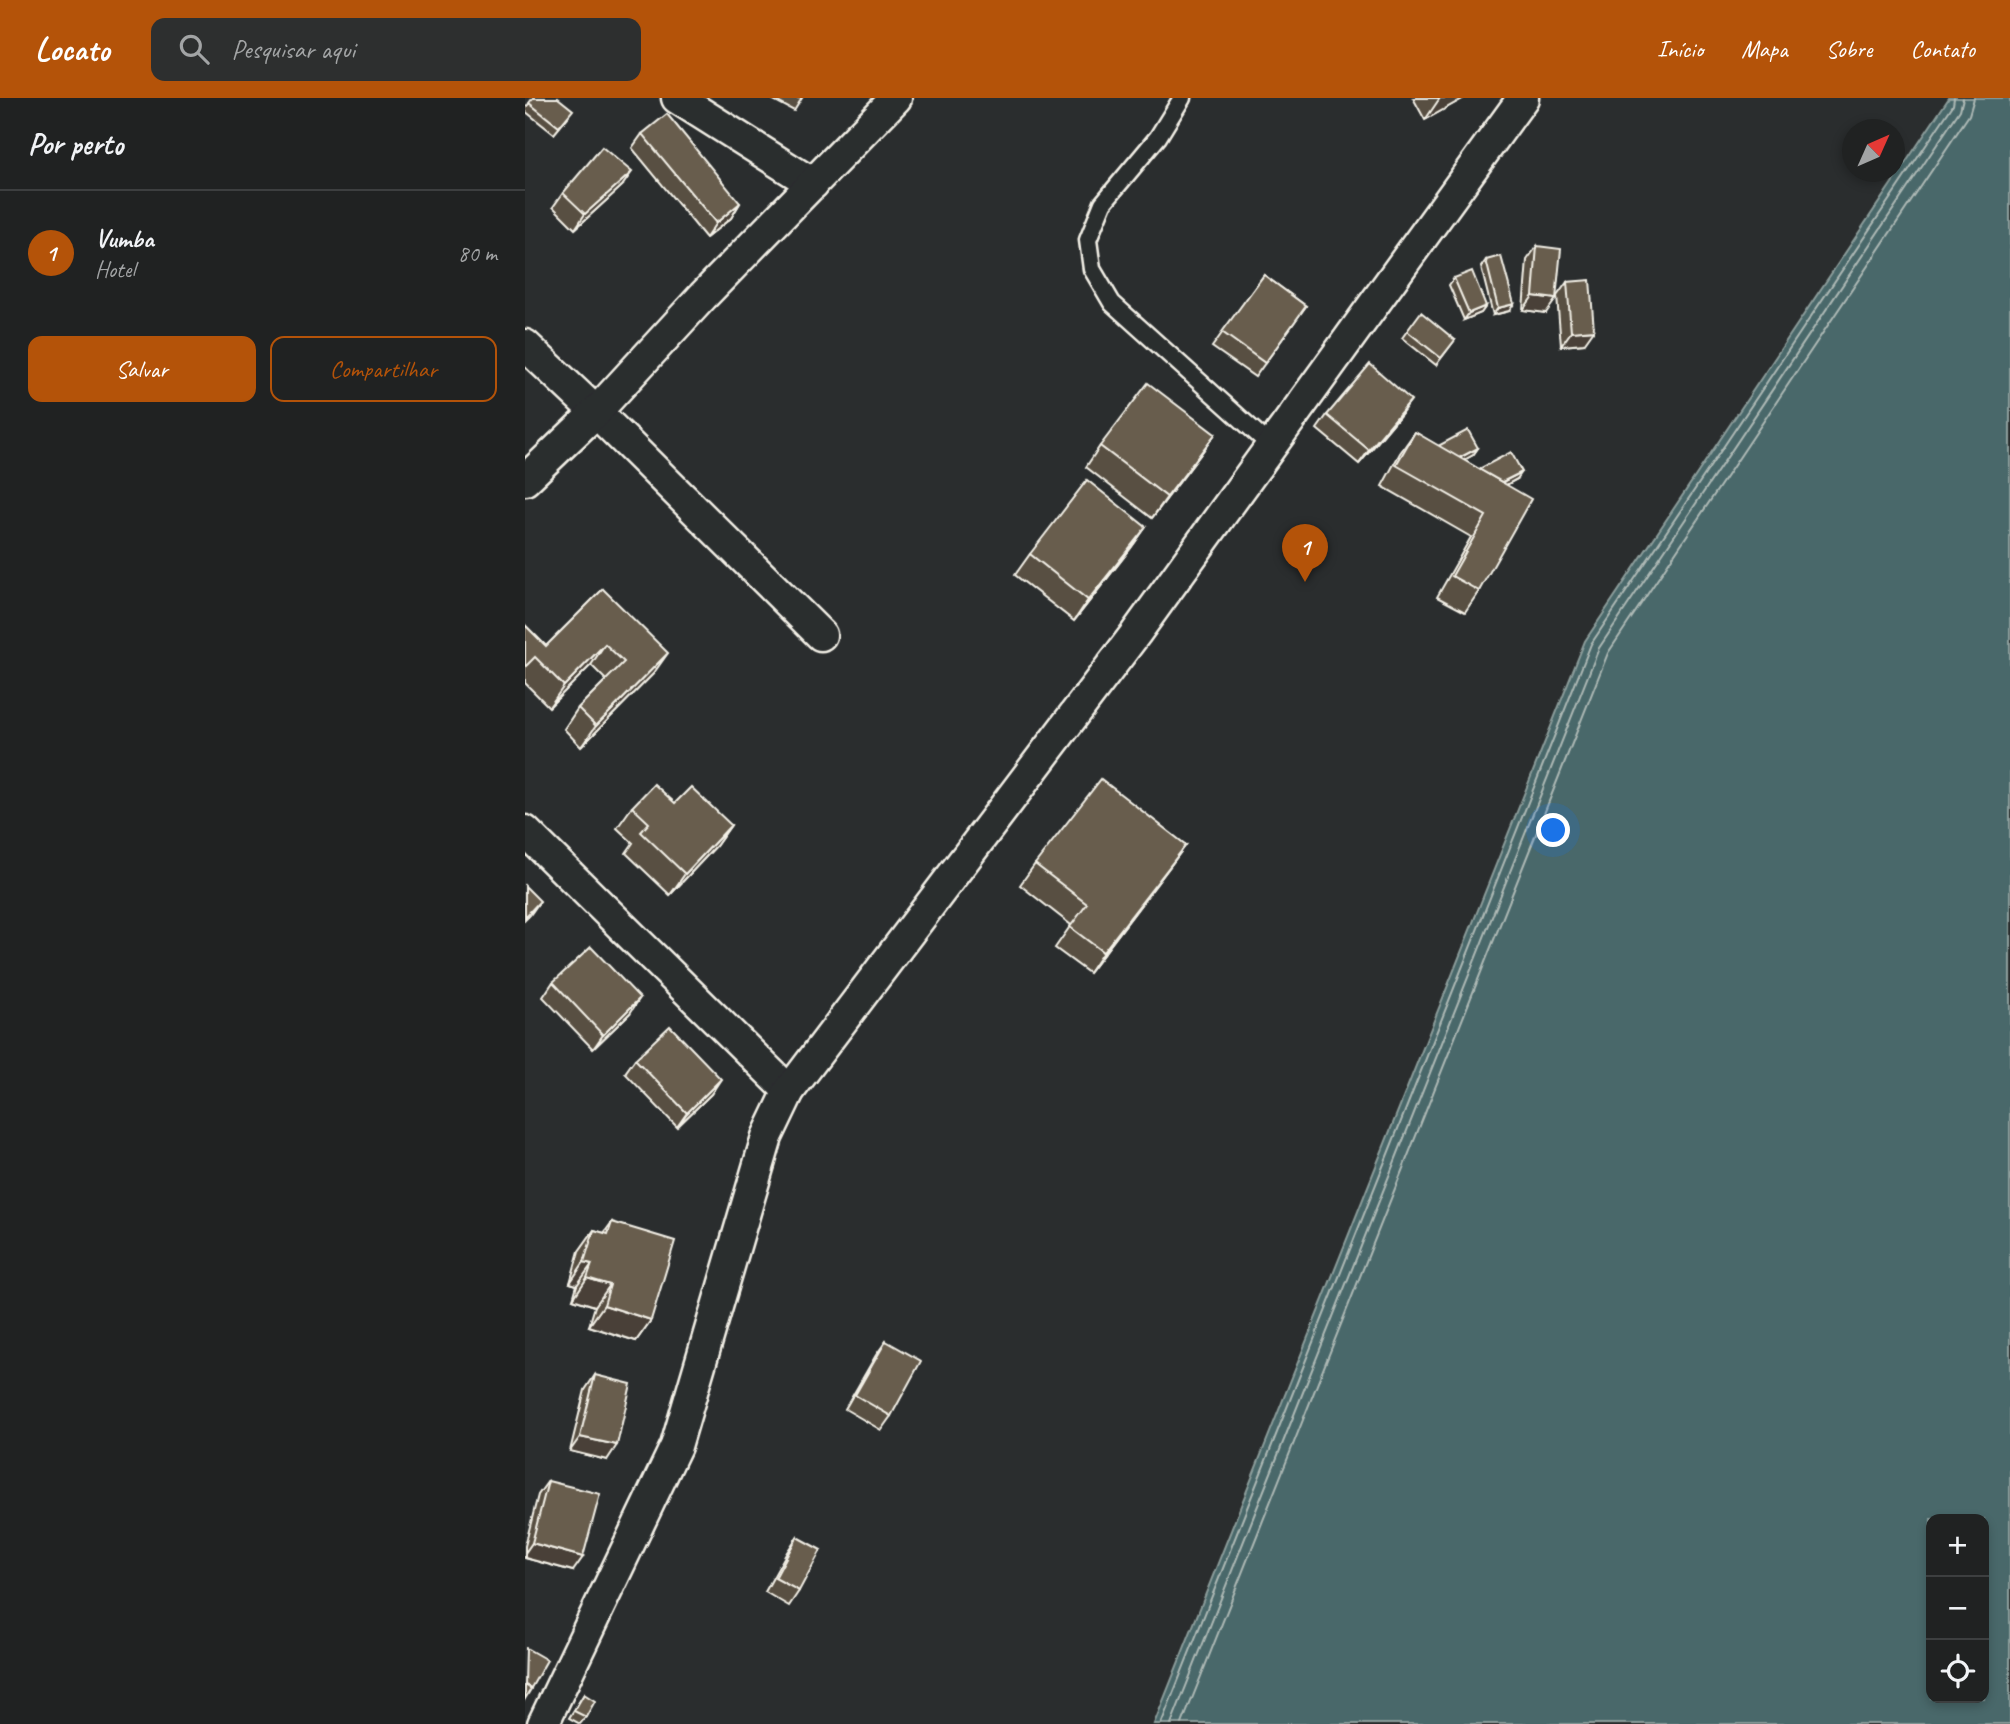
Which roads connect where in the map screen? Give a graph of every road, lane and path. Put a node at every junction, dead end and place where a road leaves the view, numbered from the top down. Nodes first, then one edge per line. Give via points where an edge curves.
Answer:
1 (677, 98) edge
2 (896, 98) edge
3 (1182, 98) edge
4 (1523, 98) edge
5 (813, 184) junction
6 (525, 345) edge
7 (596, 412) junction
8 (1271, 446) junction
9 (525, 480) edge
10 (821, 635) dead end
11 (525, 831) edge
12 (789, 1091) junction
13 (543, 1724) edge

1 - 5 street
2 - 5 street
3 - 8 lane via 1158,137 1103,203 1088,240 1092,269 1112,303
4 - 8 street
5 - 7 street
6 - 7 street
7 - 9 street
7 - 10 street
8 - 12 street via 1136,633
11 - 12 street
12 - 13 street via 767,1138 676,1446

